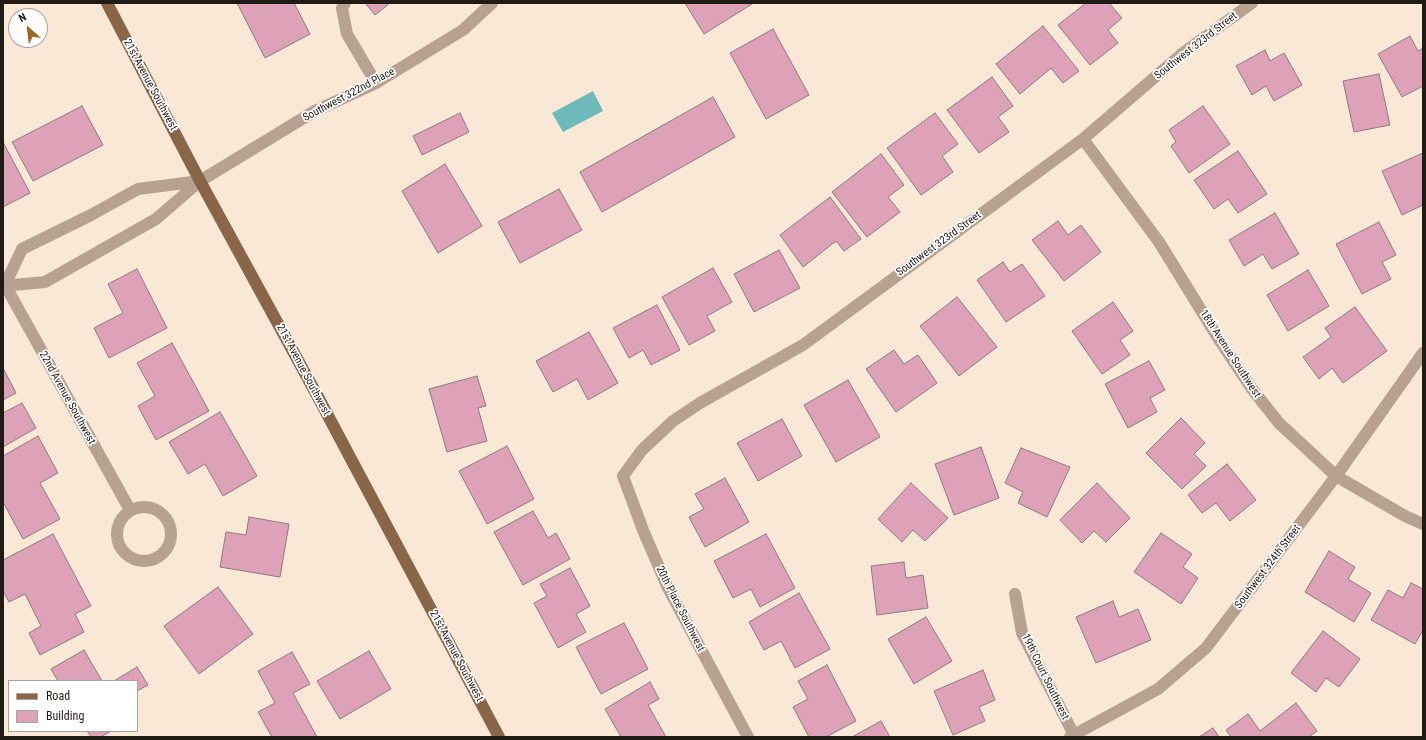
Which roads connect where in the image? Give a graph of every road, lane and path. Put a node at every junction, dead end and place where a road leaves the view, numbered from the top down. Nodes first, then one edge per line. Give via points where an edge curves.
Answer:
1 (107, 3) edge
2 (345, 3) edge
3 (492, 3) edge
4 (1252, 3) edge
5 (376, 83) junction
6 (1083, 139) junction
7 (200, 181) junction
8 (4, 286) edge
9 (1423, 353) edge
10 (623, 476) joint
11 (1336, 476) junction
12 (130, 510) junction
13 (1423, 524) edge
14 (1014, 594) dead end
15 (1072, 736) edge
16 (499, 737) edge
17 (748, 737) edge

1 - 7 main road, 21st Avenue Southwest
2 - 5 street via 342,8 347,34
3 - 5 street, Southwest 322nd Place via 463,30
4 - 6 street, Southwest 323rd Street via 1183,53
5 - 7 street, Southwest 322nd Place via 315,112
6 - 10 street, Southwest 323rd Street via 803,345 673,421 642,450
6 - 11 street, 18th Avenue Southwest via 1159,242 1252,389 1279,423
7 - 8 street, Southwest 322nd Place via 156,219 45,282
7 - 8 street, Southwest 322nd Place via 138,189 91,216 22,249
7 - 16 main road, 21st Avenue Southwest
8 - 12 street, 22nd Avenue Southwest
9 - 11 street, Southwest 324th Street
10 - 17 street, 20th Place Southwest via 642,530 668,588
11 - 13 street, 18th Avenue Southwest
11 - 15 street, Southwest 324th Street via 1206,648 1158,688
12 - 12 street via 118,525 118,544 130,558 139,561 158,558 170,543 170,524 157,510 148,507
14 - 15 street, 19th Court Southwest via 1022,633

